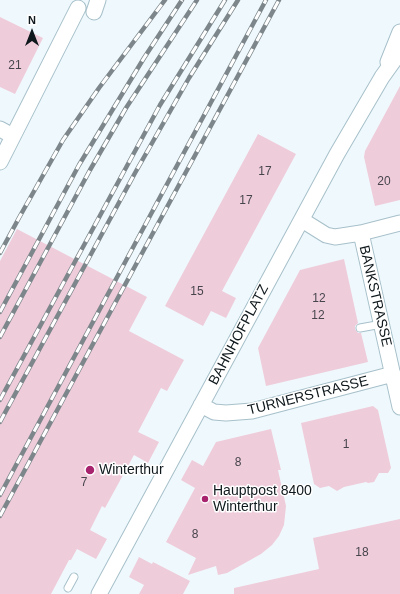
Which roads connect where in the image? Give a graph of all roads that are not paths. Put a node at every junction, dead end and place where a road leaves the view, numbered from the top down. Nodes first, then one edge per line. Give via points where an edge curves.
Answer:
1 (78, 8) dead end
2 (400, 32) edge
3 (400, 52) edge
4 (382, 77) junction
5 (6, 133) edge
6 (0, 162) edge
7 (302, 220) junction
8 (400, 223) edge
9 (361, 233) junction
10 (382, 324) junction
11 (360, 328) dead end
12 (393, 374) junction
13 (201, 405) junction
14 (400, 406) edge
15 (74, 577) dead end
16 (68, 588) dead end
17 (99, 594) edge

1 - 5 street
2 - 4 street, BAHNHOFPLATZ
3 - 4 street, BAHNHOFPLATZ
4 - 7 street, BAHNHOFPLATZ
5 - 6 street
7 - 9 street via 330,236
7 - 13 street, BAHNHOFPLATZ
8 - 9 street
9 - 10 street, BANKSTRASSE
10 - 11 lane
10 - 12 street, BANKSTRASSE
12 - 13 street, TURNERSTRASSE via 252,411 214,412
12 - 14 street, BANKSTRASSE
13 - 17 street, BAHNHOFPLATZ
15 - 16 lane

